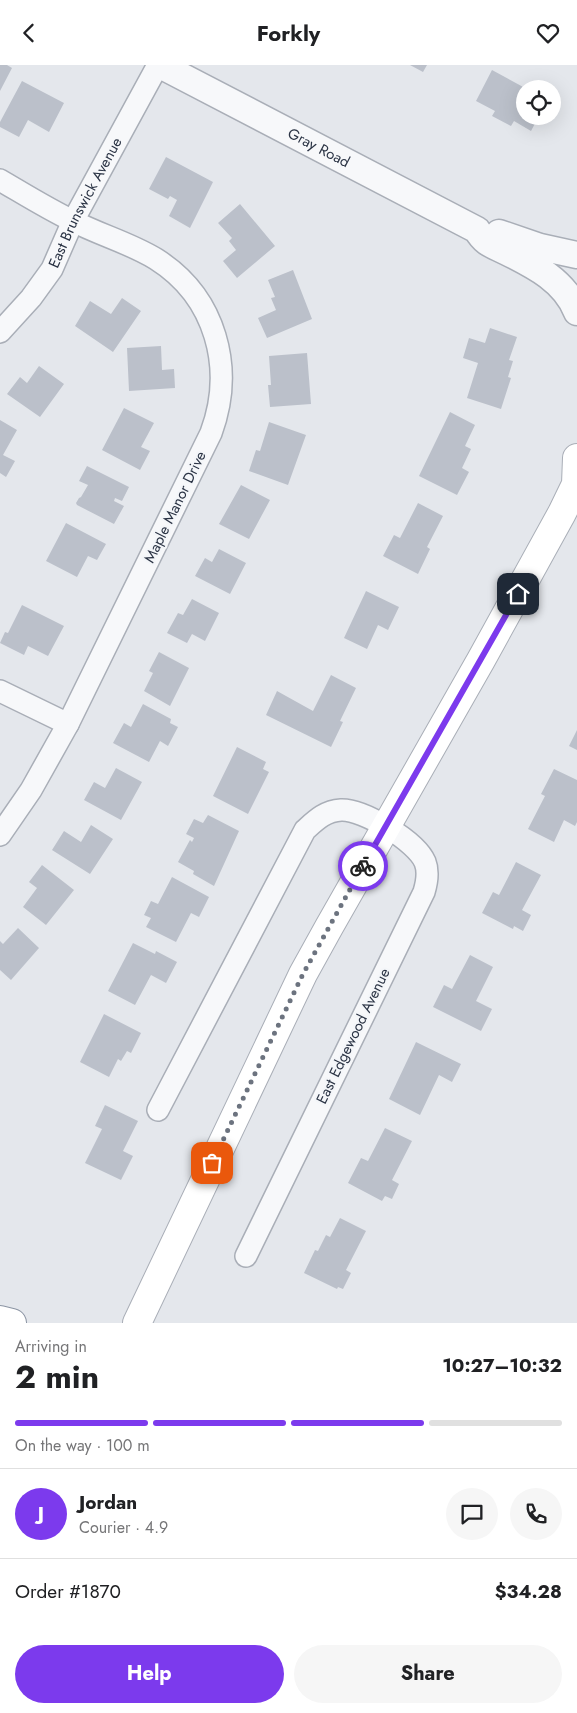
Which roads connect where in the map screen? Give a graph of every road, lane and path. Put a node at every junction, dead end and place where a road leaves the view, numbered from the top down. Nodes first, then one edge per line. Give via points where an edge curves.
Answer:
1 (159, 65) edge
2 (0, 180) edge
3 (73, 221) junction
4 (477, 230) junction
5 (577, 255) edge
6 (577, 312) edge
7 (0, 331) edge
8 (577, 474) edge
9 (0, 691) edge
10 (68, 724) junction
11 (387, 825) junction
12 (0, 835) edge
13 (158, 1110) dead end
14 (246, 1256) dead end
15 (0, 1320) edge
16 (12, 1323) edge
17 (136, 1323) edge

1 - 3 street, East Brunswick Avenue
1 - 4 street, Gray Road
2 - 3 street, Maple Manor Drive
3 - 7 street, East Brunswick Avenue via 52,269
3 - 10 street, Maple Manor Drive via 147,254 184,283 201,305 214,331 222,377 218,415 211,433
4 - 5 street, Gray Road via 486,228 540,247
4 - 6 street, Gray Road via 483,239 550,277 562,288
8 - 11 main road via 518,594
9 - 10 street
10 - 12 street, Maple Manor Drive via 31,790
11 - 13 street, East Edgewood Avenue via 340,810 326,813 305,830
11 - 14 street, East Edgewood Avenue via 424,860 428,873 424,892
11 - 17 main road via 299,983
15 - 16 main road

